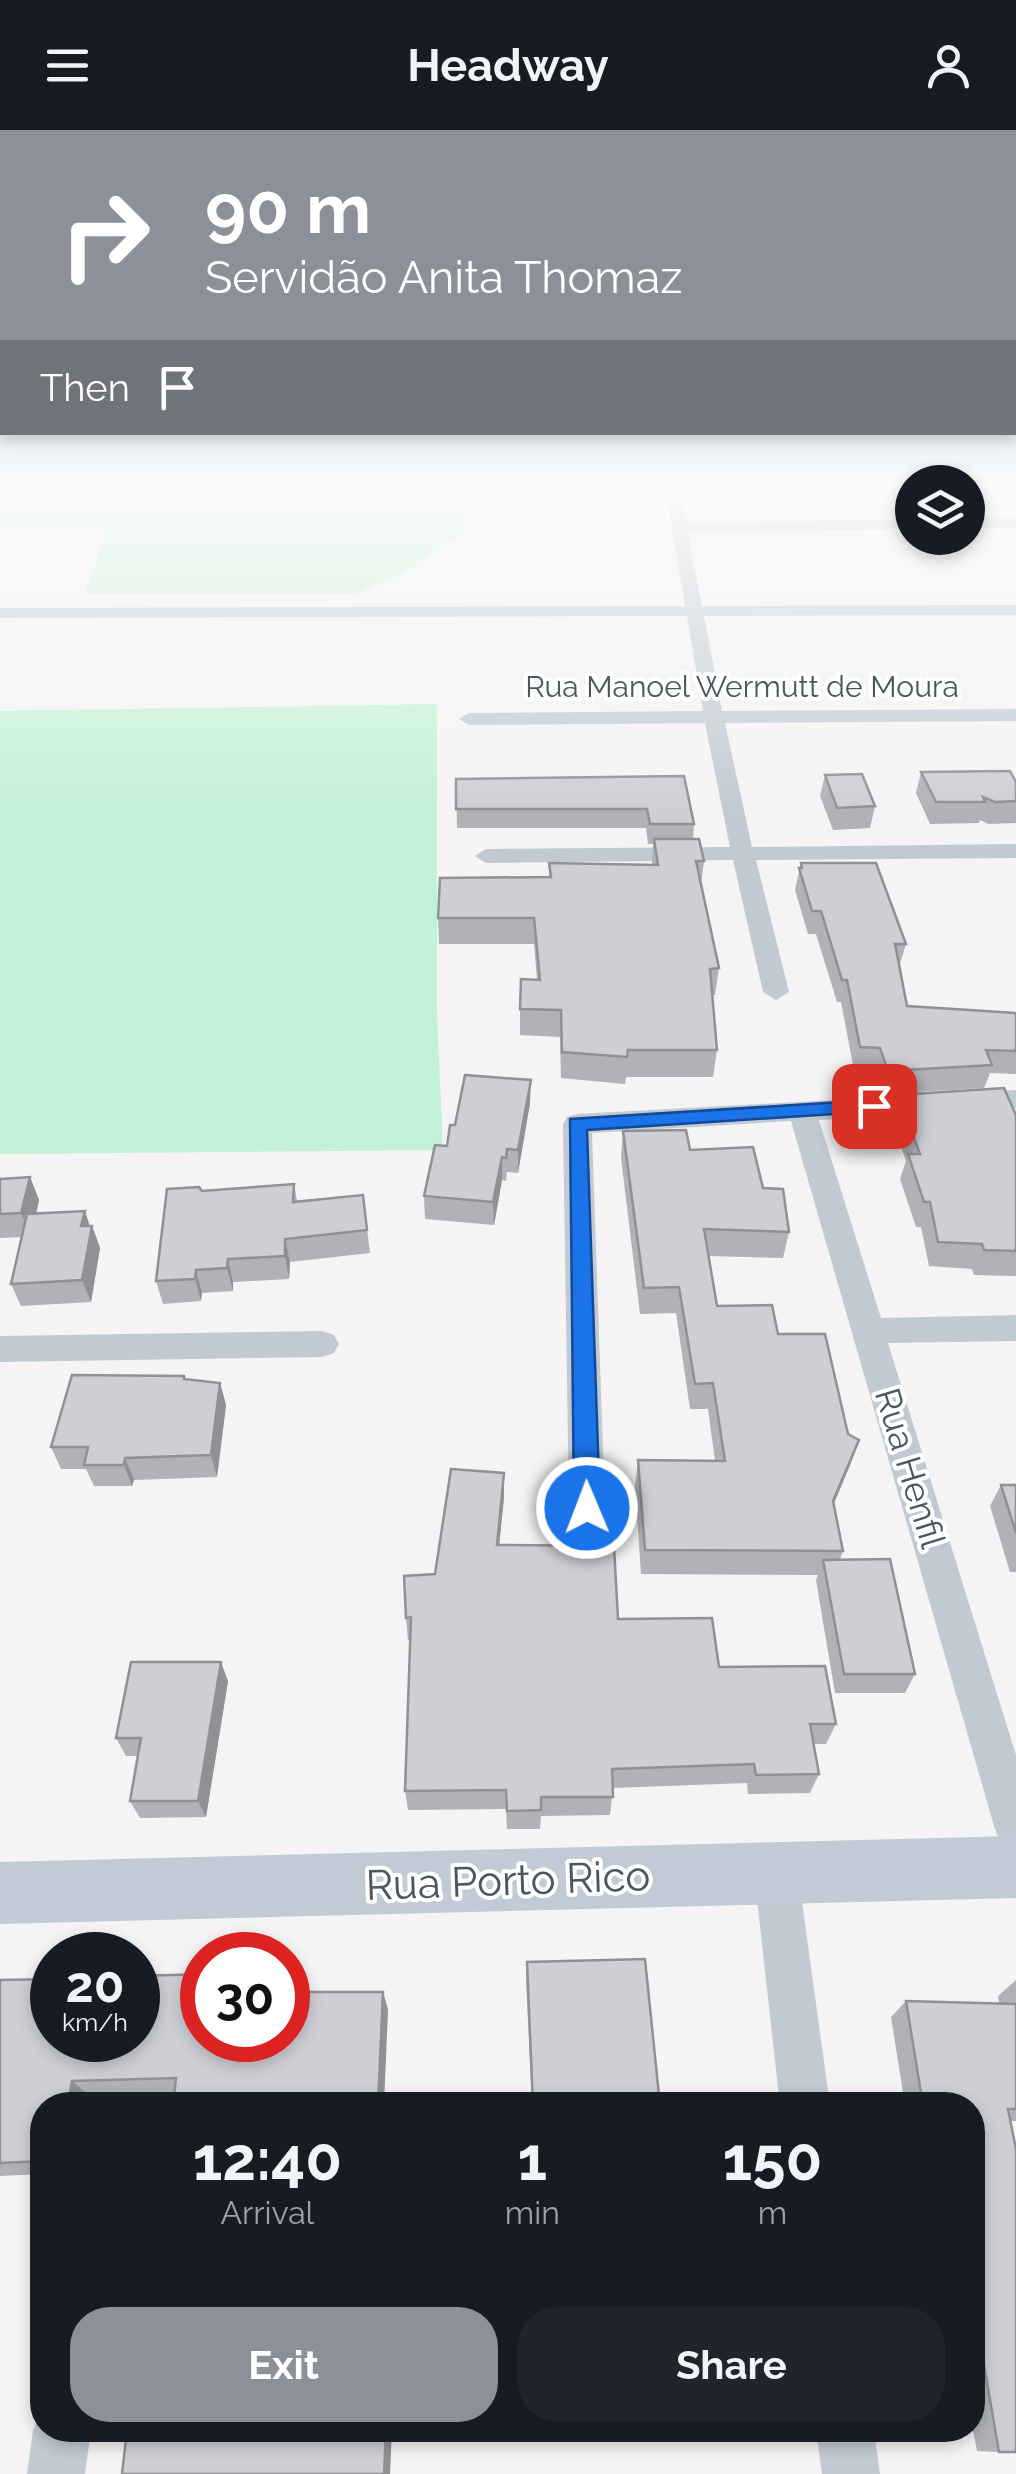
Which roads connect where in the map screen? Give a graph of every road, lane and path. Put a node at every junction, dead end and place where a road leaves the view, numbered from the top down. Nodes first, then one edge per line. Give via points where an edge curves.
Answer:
1 (691, 595) edge
2 (1016, 610) edge
3 (694, 611) junction
4 (0, 613) edge
5 (1016, 716) edge
6 (714, 717) junction
7 (469, 719) dead end
8 (1016, 851) edge
9 (743, 854) junction
10 (486, 856) dead end
11 (776, 992) dead end
12 (1016, 1099) edge
13 (802, 1110) junction
14 (1016, 1328) edge
15 (870, 1332) junction
16 (322, 1344) dead end
17 (0, 1349) edge
18 (587, 1508) dead end
19 (1016, 1826) edge
20 (1016, 1868) edge
21 (776, 1873) junction
22 (0, 1893) edge
23 (803, 2092) edge
24 (60, 2442) edge
25 (847, 2442) edge
26 (56, 2474) edge
27 (851, 2474) edge

1 - 3 street
2 - 3 street
3 - 4 street
3 - 6 street
5 - 6 street, Rua Manoel Wermutt de Moura
6 - 7 street, Rua Manoel Wermutt de Moura
6 - 9 street
8 - 9 street
9 - 10 street
9 - 11 street
12 - 13 street
13 - 15 street, Rua Henfil
13 - 18 street via 577,1124
14 - 15 street
15 - 19 street, Rua Henfil
16 - 17 street
20 - 21 main road, Rua Porto Rico
21 - 22 main road, Rua Porto Rico
21 - 23 street
24 - 26 street
25 - 27 street

